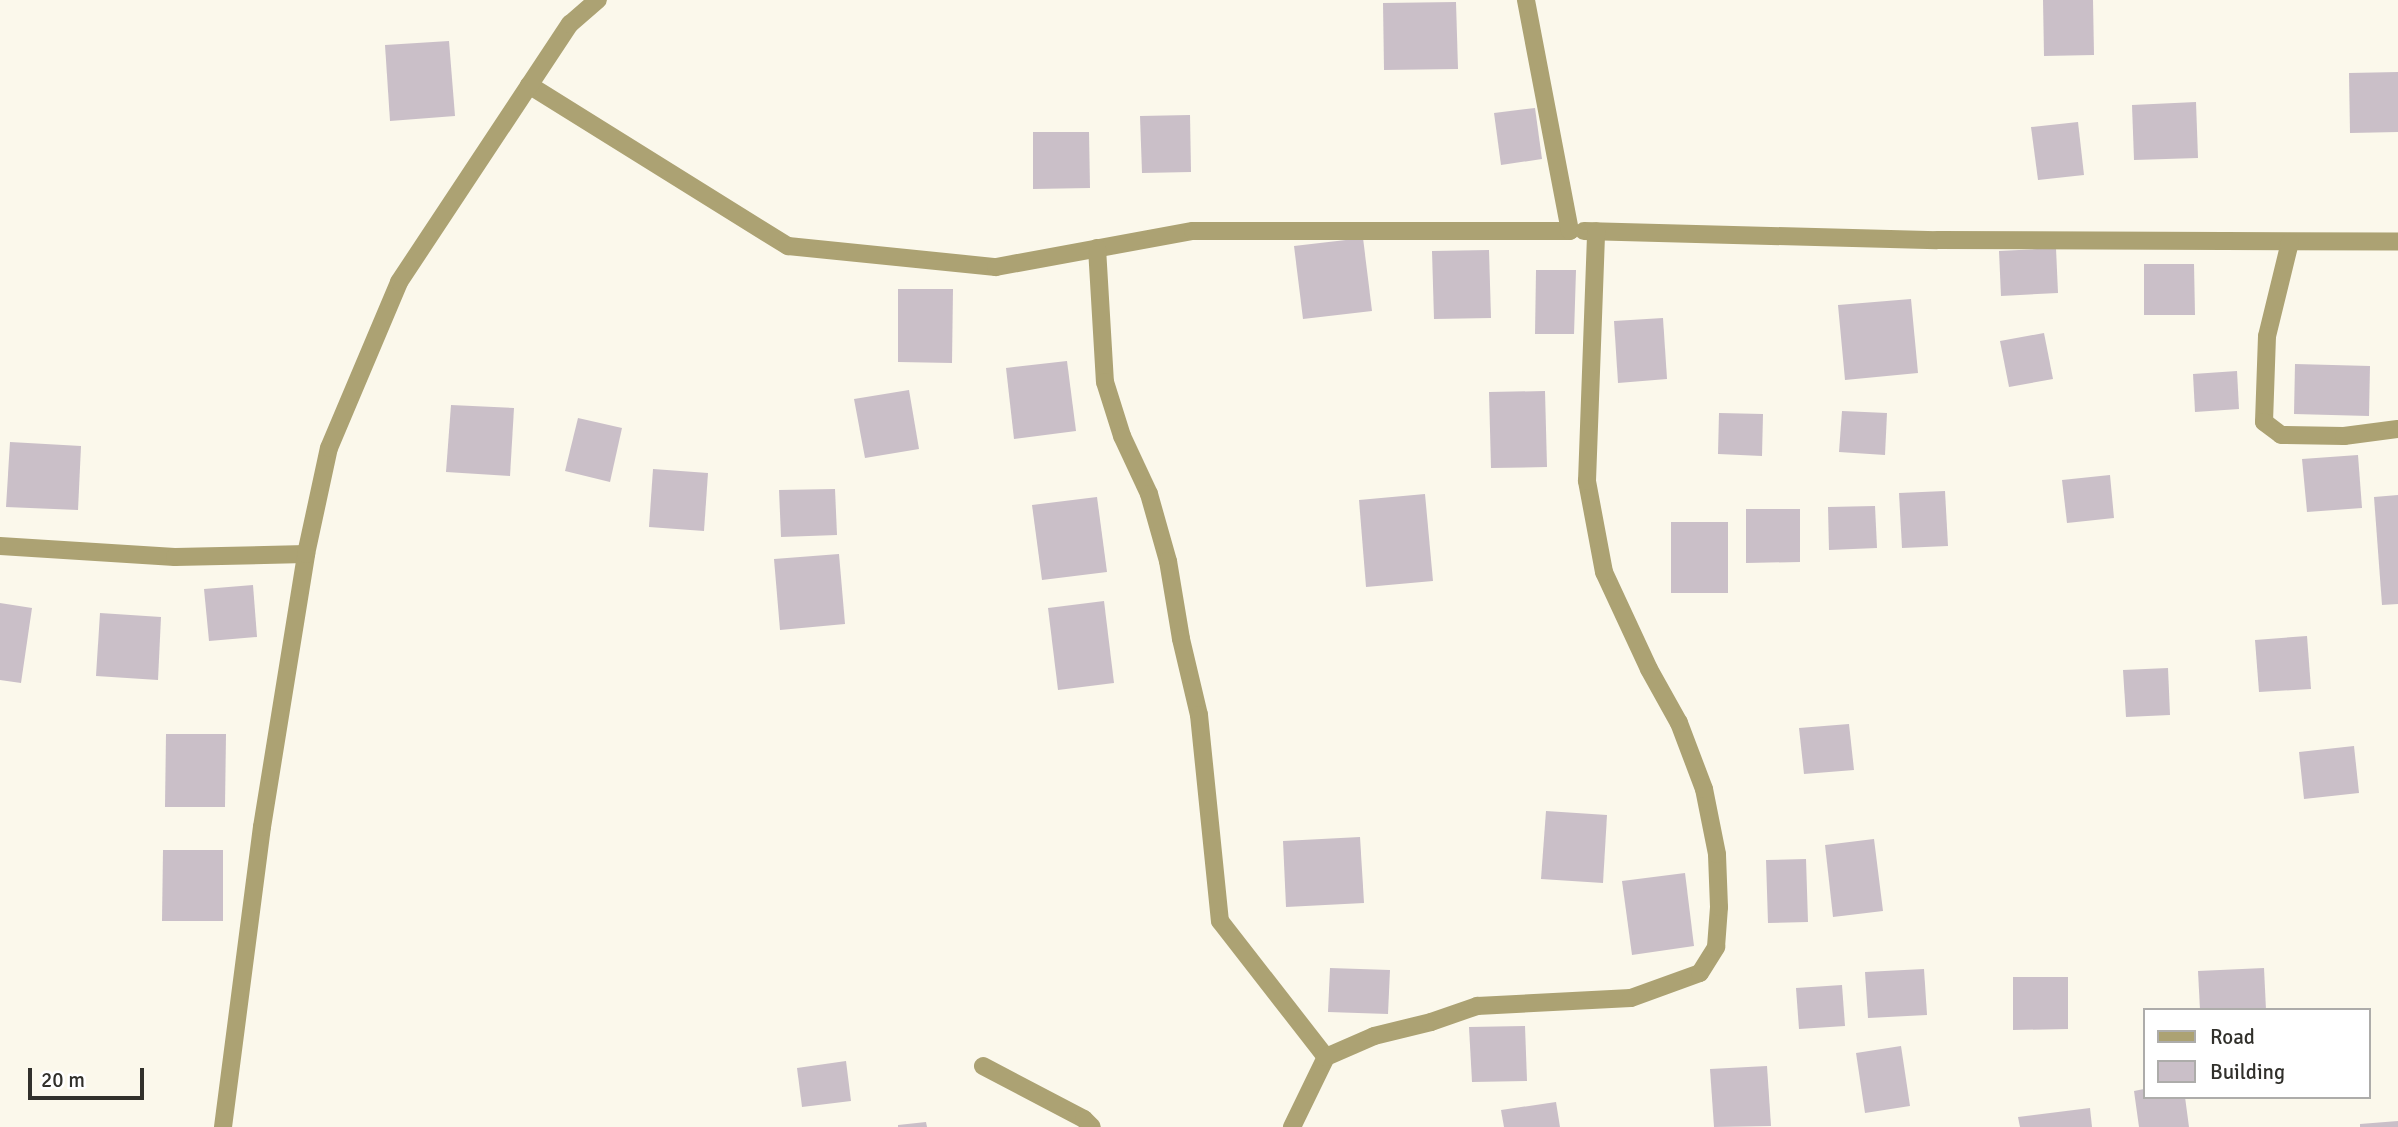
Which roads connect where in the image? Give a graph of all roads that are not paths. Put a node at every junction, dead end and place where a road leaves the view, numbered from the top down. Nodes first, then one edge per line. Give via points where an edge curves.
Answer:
1 (598, 0) edge
2 (1526, 0) edge
3 (528, 85) junction
4 (1570, 231) junction
5 (1596, 231) junction
6 (2290, 242) junction
7 (2398, 242) edge
8 (1097, 248) junction
9 (2398, 429) edge
10 (0, 546) edge
11 (306, 554) junction
12 (1326, 1057) junction
13 (984, 1066) dead end
14 (223, 1127) edge
15 (1092, 1127) edge
16 (1292, 1127) edge

1 - 3 street via 570,24
2 - 4 street
3 - 8 street via 788,246 996,267
3 - 11 street via 399,282 329,448
4 - 5 street
4 - 8 street via 1194,231
5 - 6 street via 1937,240
5 - 12 street via 1587,481 1604,572 1679,723 1704,789 1717,854 1716,947 1700,973 1632,998 1477,1006 1374,1036
6 - 7 street
6 - 9 street via 2267,336 2264,422 2281,435 2344,436
8 - 12 street via 1105,382 1122,436 1149,494 1168,561 1199,715 1220,921
10 - 11 street via 174,557
11 - 14 street via 262,827
12 - 16 street
13 - 15 street

